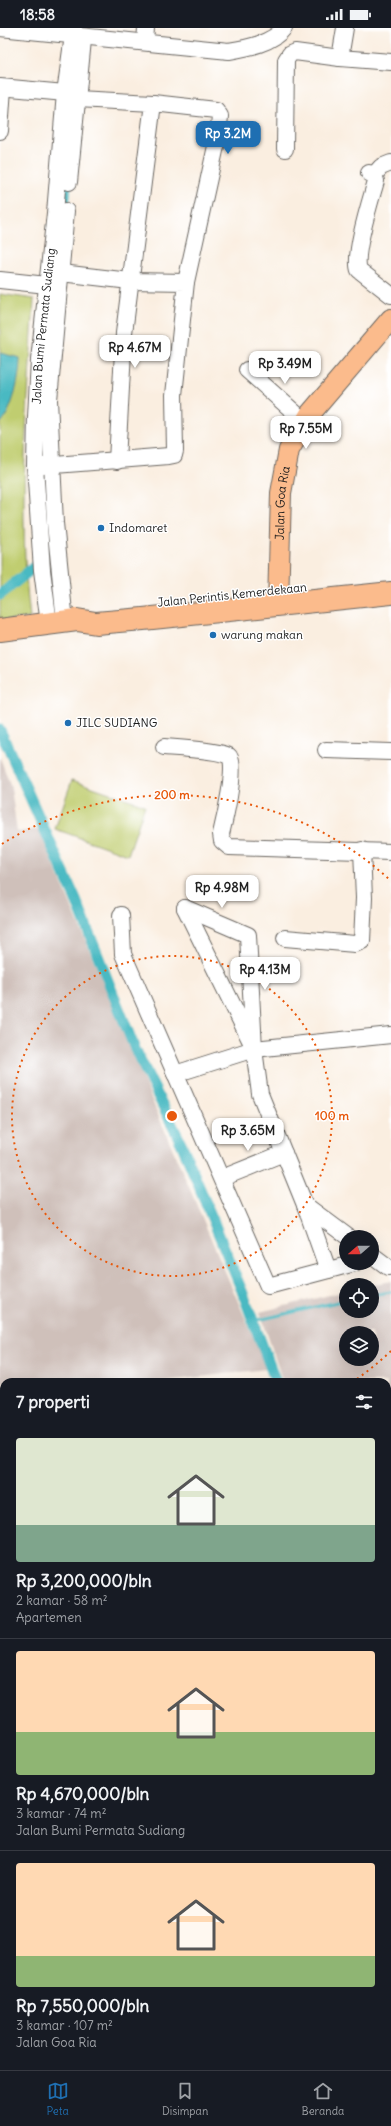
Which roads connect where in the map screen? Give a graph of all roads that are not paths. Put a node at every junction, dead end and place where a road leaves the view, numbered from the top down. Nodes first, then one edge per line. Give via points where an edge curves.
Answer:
1 (284, 28) edge
2 (345, 28) edge
3 (7, 29) edge
4 (79, 32) edge
5 (145, 35) edge
6 (340, 58) junction
7 (391, 62) edge
8 (1, 87) edge
9 (71, 96) junction
10 (153, 103) junction
11 (0, 131) edge
12 (284, 149) dead end
13 (391, 163) edge
14 (60, 273) junction
15 (0, 280) edge
16 (130, 281) junction
17 (186, 282) junction
18 (47, 285) junction
19 (391, 295) edge
20 (391, 319) edge
21 (247, 370) dead end
22 (304, 421) junction
23 (116, 461) junction
24 (52, 465) junction
25 (35, 466) junction
26 (391, 581) edge
27 (391, 593) edge
28 (277, 598) junction
29 (64, 622) junction
30 (0, 630) edge
31 (164, 747) dead end
32 (326, 750) dead end
33 (391, 752) edge
34 (362, 850) junction
35 (391, 852) edge
36 (121, 915) dead end
37 (284, 938) dead end
38 (391, 1035) edge
39 (254, 1049) junction
40 (176, 1074) junction
41 (284, 1153) junction
42 (222, 1178) junction
43 (305, 1205) junction
44 (339, 1230) edge
45 (339, 1267) edge
46 (328, 1270) junction

1 - 5 street via 276,36 262,42 229,51
2 - 6 street
3 - 4 street
4 - 5 street
4 - 9 street, Jalan Bumi Permata Sudiang
6 - 7 street
6 - 12 street via 295,52 286,60
8 - 9 street
8 - 11 street
9 - 10 street
9 - 14 street, Jalan Bumi Permata Sudiang
9 - 18 street, Jalan Bumi Permata Sudiang
10 - 16 street
10 - 17 street via 216,110 219,114 218,137
13 - 19 street via 371,174 376,181 359,249 358,266 359,270
14 - 16 street
14 - 24 street, Jalan Bumi Permata Sudiang via 49,400
15 - 18 street
16 - 17 street
16 - 23 street via 122,356
17 - 23 street via 174,395 174,453 169,456
18 - 25 street, Jalan Bumi Permata Sudiang via 39,360
20 - 22 main road, Jalan Goa Ria
21 - 22 street
22 - 28 main road, Jalan Goa Ria via 289,450 281,484
23 - 24 street
24 - 25 street
24 - 29 street, Jalan Bumi Permata Sudiang
25 - 29 street, Jalan Bumi Permata Sudiang via 42,570
26 - 28 highway, Jalan Perintis Kemerdekaan
27 - 28 highway, Jalan Perintis Kemerdekaan
28 - 29 highway, Jalan Perintis Kemerdekaan via 143,620
29 - 30 highway, Jalan Perintis Kemerdekaan
31 - 34 street via 218,753 231,758 232,770 222,834 222,841 229,847
32 - 33 street
34 - 35 street
34 - 37 street via 362,941 355,944
36 - 40 street via 123,954
38 - 39 street
39 - 39 street via 248,935 185,908 220,978
39 - 40 street
39 - 41 street via 260,1094
40 - 42 street
41 - 42 street
41 - 43 street
42 - 46 street via 268,1286
43 - 44 street
43 - 46 street
45 - 46 street

